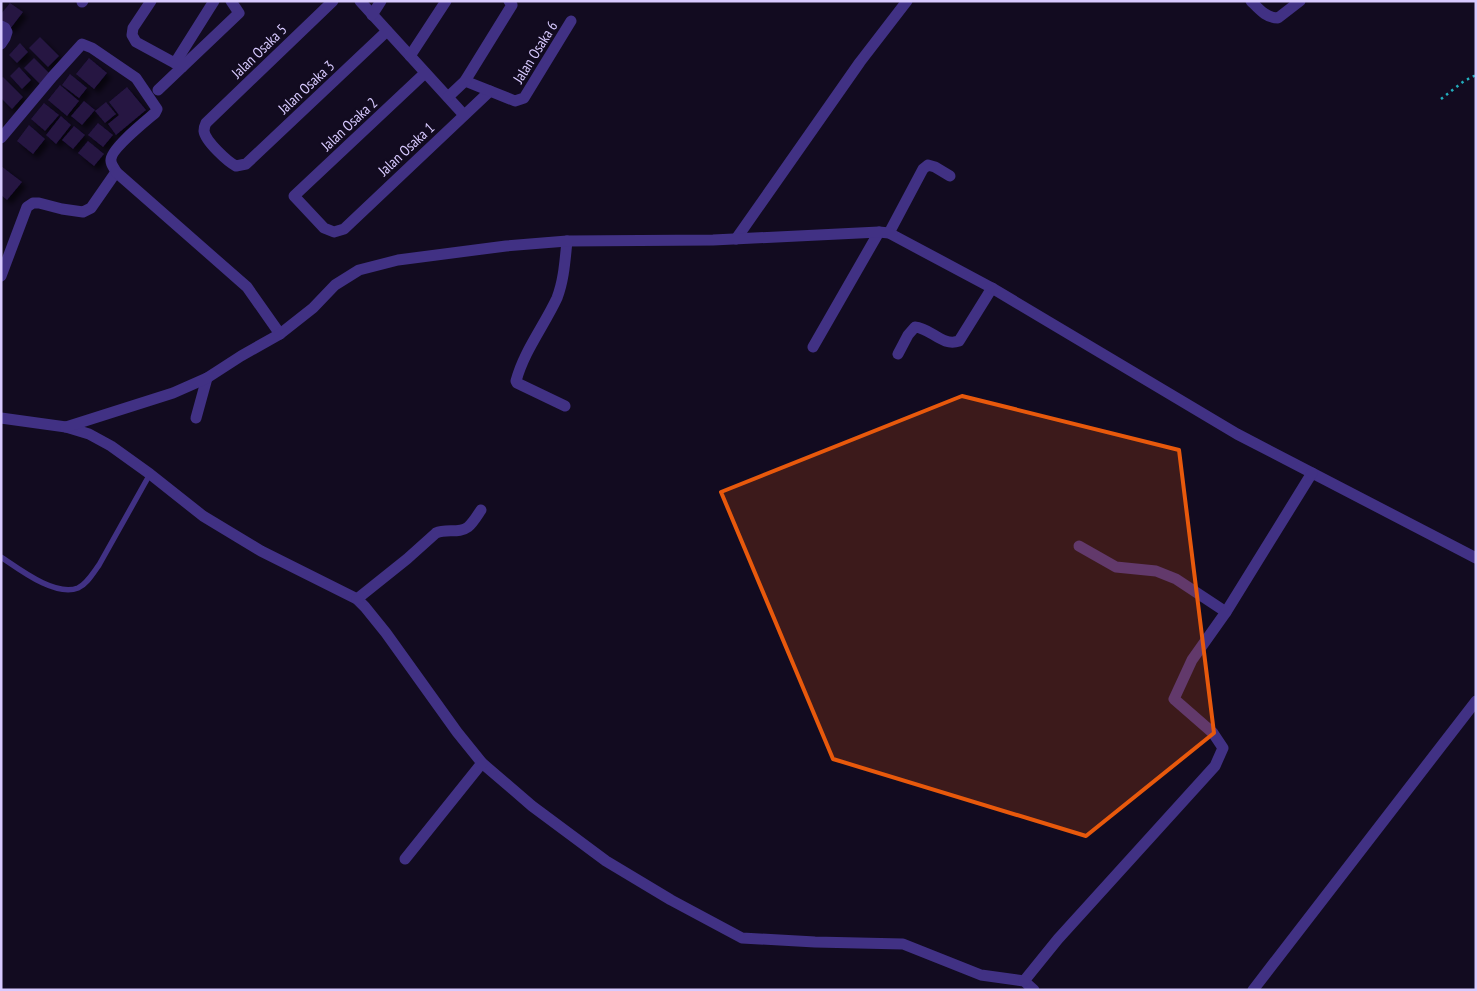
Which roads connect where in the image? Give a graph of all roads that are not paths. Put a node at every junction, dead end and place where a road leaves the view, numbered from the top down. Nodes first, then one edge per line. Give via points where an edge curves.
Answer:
1 (150, 1) edge
2 (214, 1) edge
3 (231, 1) edge
4 (334, 1) edge
5 (360, 1) edge
6 (381, 1) edge
7 (446, 1) edge
8 (907, 1) edge
9 (1251, 1) edge
10 (1300, 1) edge
11 (510, 3) edge
12 (372, 15) junction
13 (571, 22) dead end
14 (1, 26) edge
15 (387, 32) junction
16 (1, 44) edge
17 (410, 56) junction
18 (178, 65) junction
19 (425, 73) junction
20 (465, 81) junction
21 (158, 90) dead end
22 (490, 91) junction
23 (448, 97) junction
24 (464, 115) junction
25 (1, 138) edge
26 (246, 164) joint
27 (116, 172) junction
28 (950, 176) dead end
29 (344, 229) joint
30 (884, 232) junction
31 (736, 239) junction
32 (567, 241) junction
33 (1, 276) edge
34 (992, 288) junction
35 (280, 334) junction
36 (813, 347) dead end
37 (898, 354) dead end
38 (207, 378) junction
39 (565, 406) dead end
40 (1, 418) edge
41 (196, 418) dead end
42 (66, 427) junction
43 (1312, 473) junction
44 (150, 474) junction
45 (481, 510) dead end
46 (1079, 546) dead end
47 (1, 557) edge
48 (1476, 558) edge
49 (357, 599) junction
50 (1226, 612) junction
51 (1476, 701) edge
52 (482, 762) junction
53 (406, 859) dead end
54 (1024, 981) junction
55 (1034, 990) edge
56 (1253, 990) edge

1 - 18 street via 132,35 136,42
2 - 18 street
3 - 18 street via 239,13
4 - 26 street, Jalan Osaka 5 via 206,123 206,137 228,162 236,166
5 - 12 street
6 - 12 street
7 - 17 street
8 - 31 street via 860,62
9 - 10 street via 1273,18 1278,18
11 - 20 street
12 - 15 street
13 - 22 street, Jalan Osaka 6 via 524,98 515,101
14 - 16 street via 7,32
15 - 17 street
15 - 26 street, Jalan Osaka 3
17 - 19 street
18 - 21 street
19 - 23 street
19 - 29 street, Jalan Osaka 2 via 294,196 324,228 334,232
20 - 22 street
20 - 23 street
22 - 24 street, Jalan Osaka 1
23 - 24 street
24 - 29 street, Jalan Osaka 1
25 - 27 street via 82,44 136,78 157,109 112,155 110,162
27 - 33 street via 91,208 83,212 39,202 27,207
27 - 35 street via 247,287
28 - 30 street via 928,164
30 - 31 street
30 - 34 street
30 - 36 street
31 - 32 street
32 - 35 street via 408,259 359,270 335,285 313,308
32 - 39 street via 557,298 523,359 516,381
34 - 37 street via 959,341 948,343 922,327 915,327
34 - 43 street via 1237,434
35 - 38 street
38 - 41 street
38 - 42 street via 173,393
40 - 42 street
42 - 44 street via 111,446
43 - 48 street
43 - 50 street
44 - 47 lane via 99,565 79,588 56,588
44 - 49 street via 203,516 261,551
45 - 49 street via 464,530 436,533
46 - 50 street via 1116,567 1156,571 1176,579
49 - 52 street
50 - 54 street via 1192,660 1174,699 1213,733 1223,748 1215,766
51 - 56 street
52 - 53 street
52 - 54 street via 532,806 606,861 742,938 903,944 982,975
54 - 55 street

